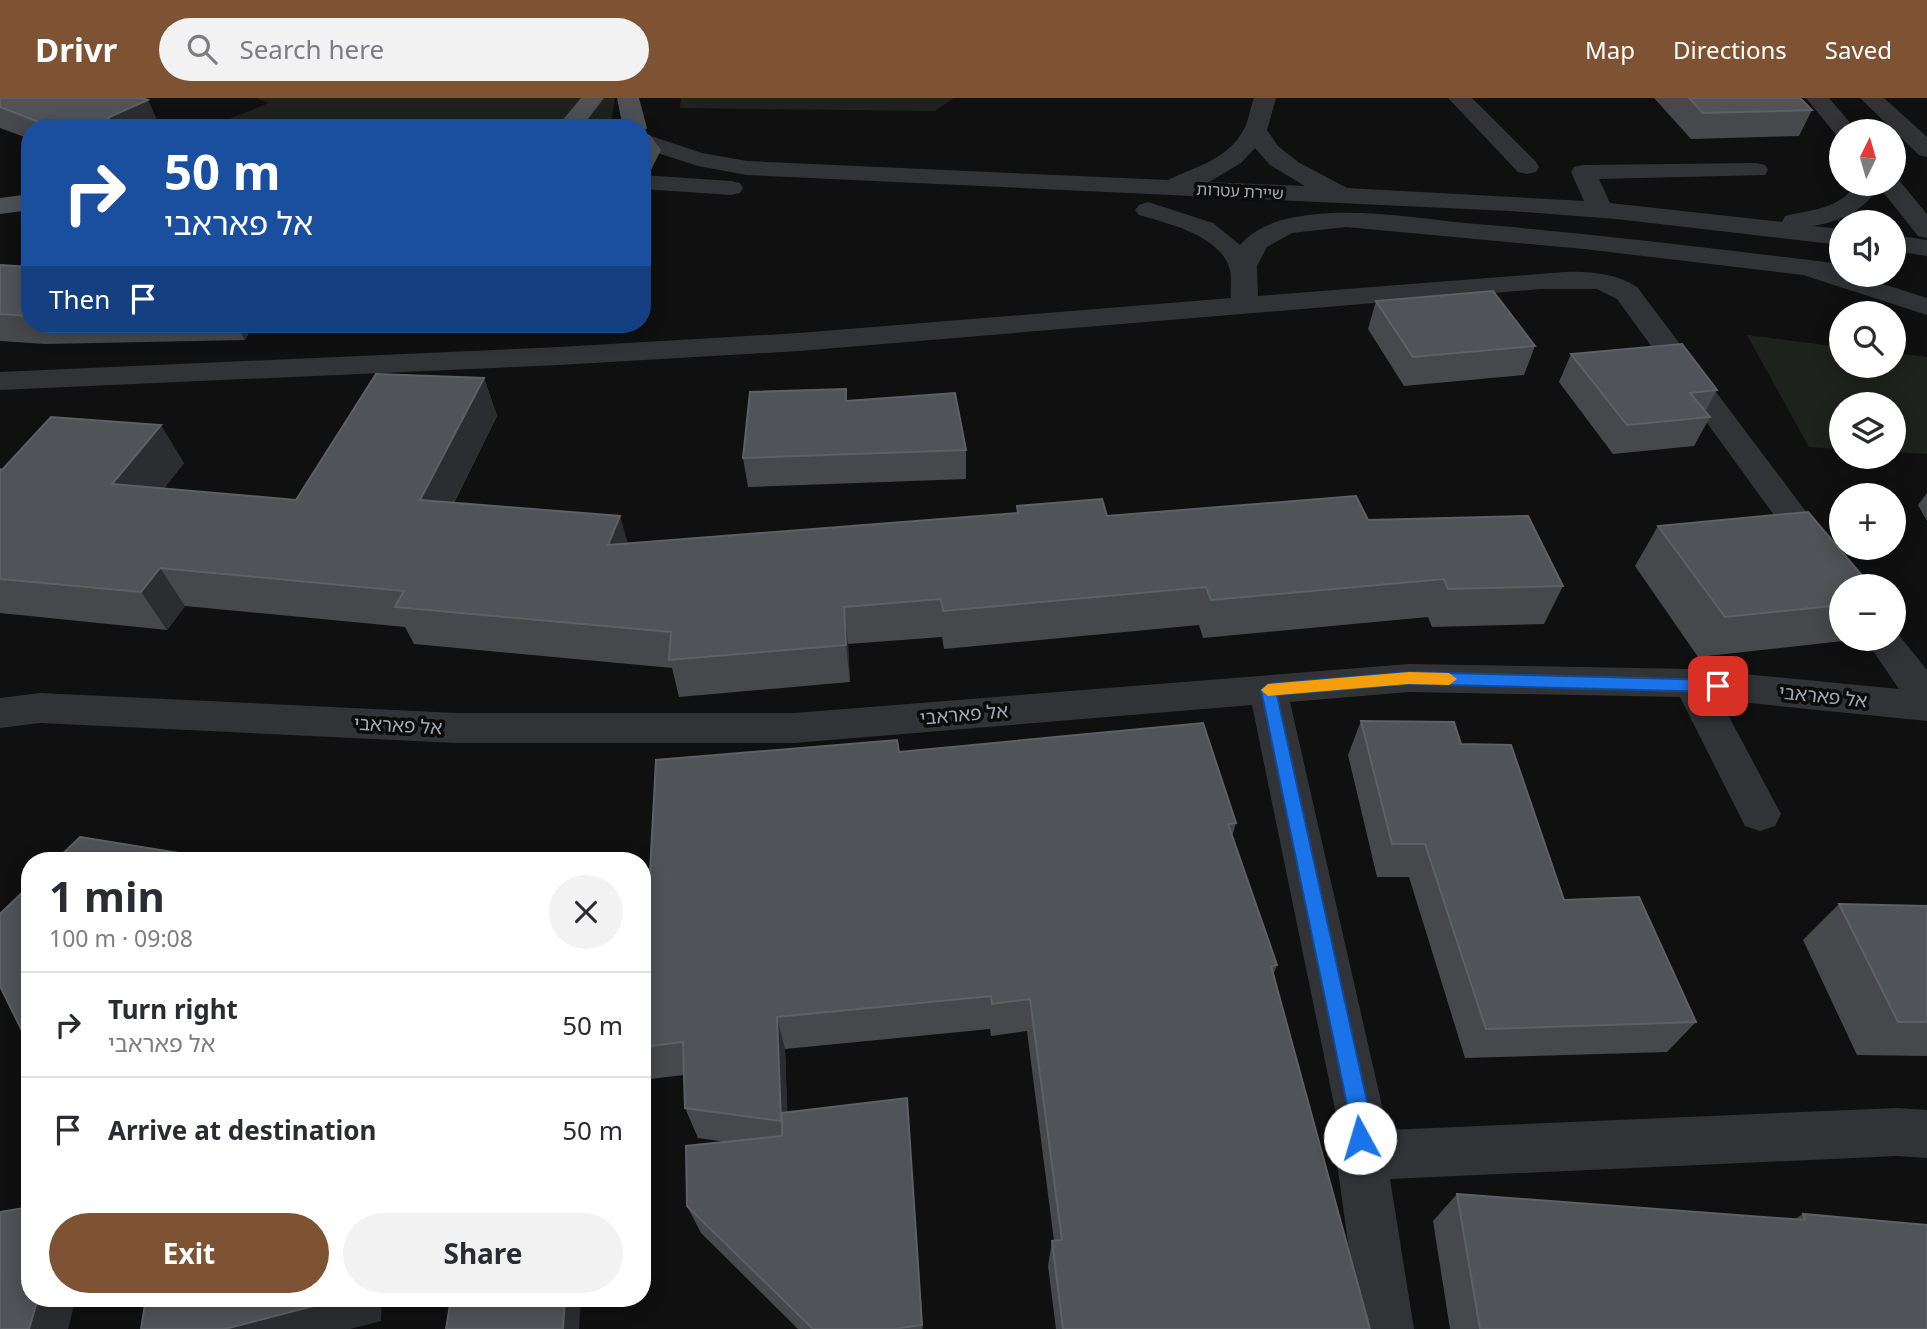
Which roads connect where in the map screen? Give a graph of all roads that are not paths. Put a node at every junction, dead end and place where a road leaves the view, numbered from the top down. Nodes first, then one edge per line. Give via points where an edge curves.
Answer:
1 (593, 98) edge
2 (628, 98) edge
3 (1265, 98) edge
4 (1459, 98) edge
5 (1817, 98) edge
6 (1871, 98) edge
7 (576, 119) edge
8 (633, 119) edge
9 (1835, 119) edge
10 (1255, 130) junction
11 (651, 144) edge
12 (1927, 150) edge
13 (1527, 167) dead end
14 (1756, 170) dead end
15 (21, 180) edge
16 (0, 183) edge
17 (651, 183) edge
18 (1859, 196) edge
19 (1899, 196) edge
20 (1364, 197) junction
21 (1153, 199) junction
22 (21, 203) edge
23 (0, 206) edge
24 (1601, 210) junction
25 (1343, 220) junction
26 (1740, 224) junction
27 (1927, 230) edge
28 (1829, 235) edge
29 (1906, 245) edge
30 (1927, 248) edge
31 (1784, 264) junction
32 (1829, 270) edge
33 (1244, 271) junction
34 (1906, 280) edge
35 (1927, 283) edge
36 (1245, 306) junction
37 (1927, 307) edge
38 (0, 381) edge
39 (1835, 574) edge
40 (1892, 651) edge
41 (1692, 683) junction
42 (1268, 690) junction
43 (1927, 698) edge
44 (1927, 706) edge
45 (0, 713) edge
46 (1760, 814) dead end
47 (1927, 1134) edge
48 (1360, 1156) junction
49 (1387, 1329) edge

1 - 7 main road
2 - 8 main road
3 - 10 street
4 - 13 street
5 - 9 street
6 - 12 street
10 - 20 street via 1270,152 1306,177
10 - 21 street via 1236,154 1208,174
11 - 21 street, שיירת עטרות via 718,165
14 - 24 street via 1583,172
15 - 16 main road
17 - 21 street, שיירת עטרות via 787,193
18 - 26 street via 1838,214
19 - 27 street
20 - 21 street, שיירת עטרות
20 - 24 street, שיירת עטרות
21 - 25 street, שיירת עטרות
21 - 33 street via 1230,246
22 - 23 main road
24 - 26 street, שיירת עטרות
25 - 31 street, שיירת עטרות
25 - 33 street via 1280,228 1252,251
26 - 28 street, שיירת עטרות
29 - 30 street
31 - 32 street, שיירת עטרות
31 - 37 street
33 - 36 street
34 - 35 street
36 - 38 street via 799,342
36 - 39 street via 1541,281 1614,283 1627,293
40 - 43 street
41 - 42 street, אל פאראבי via 1409,678
41 - 44 street, אל פאראבי
41 - 46 street
42 - 45 street, אל פאראבי via 794,728 457,728 40,708
42 - 48 street via 1360,1119
47 - 48 street
48 - 49 street

